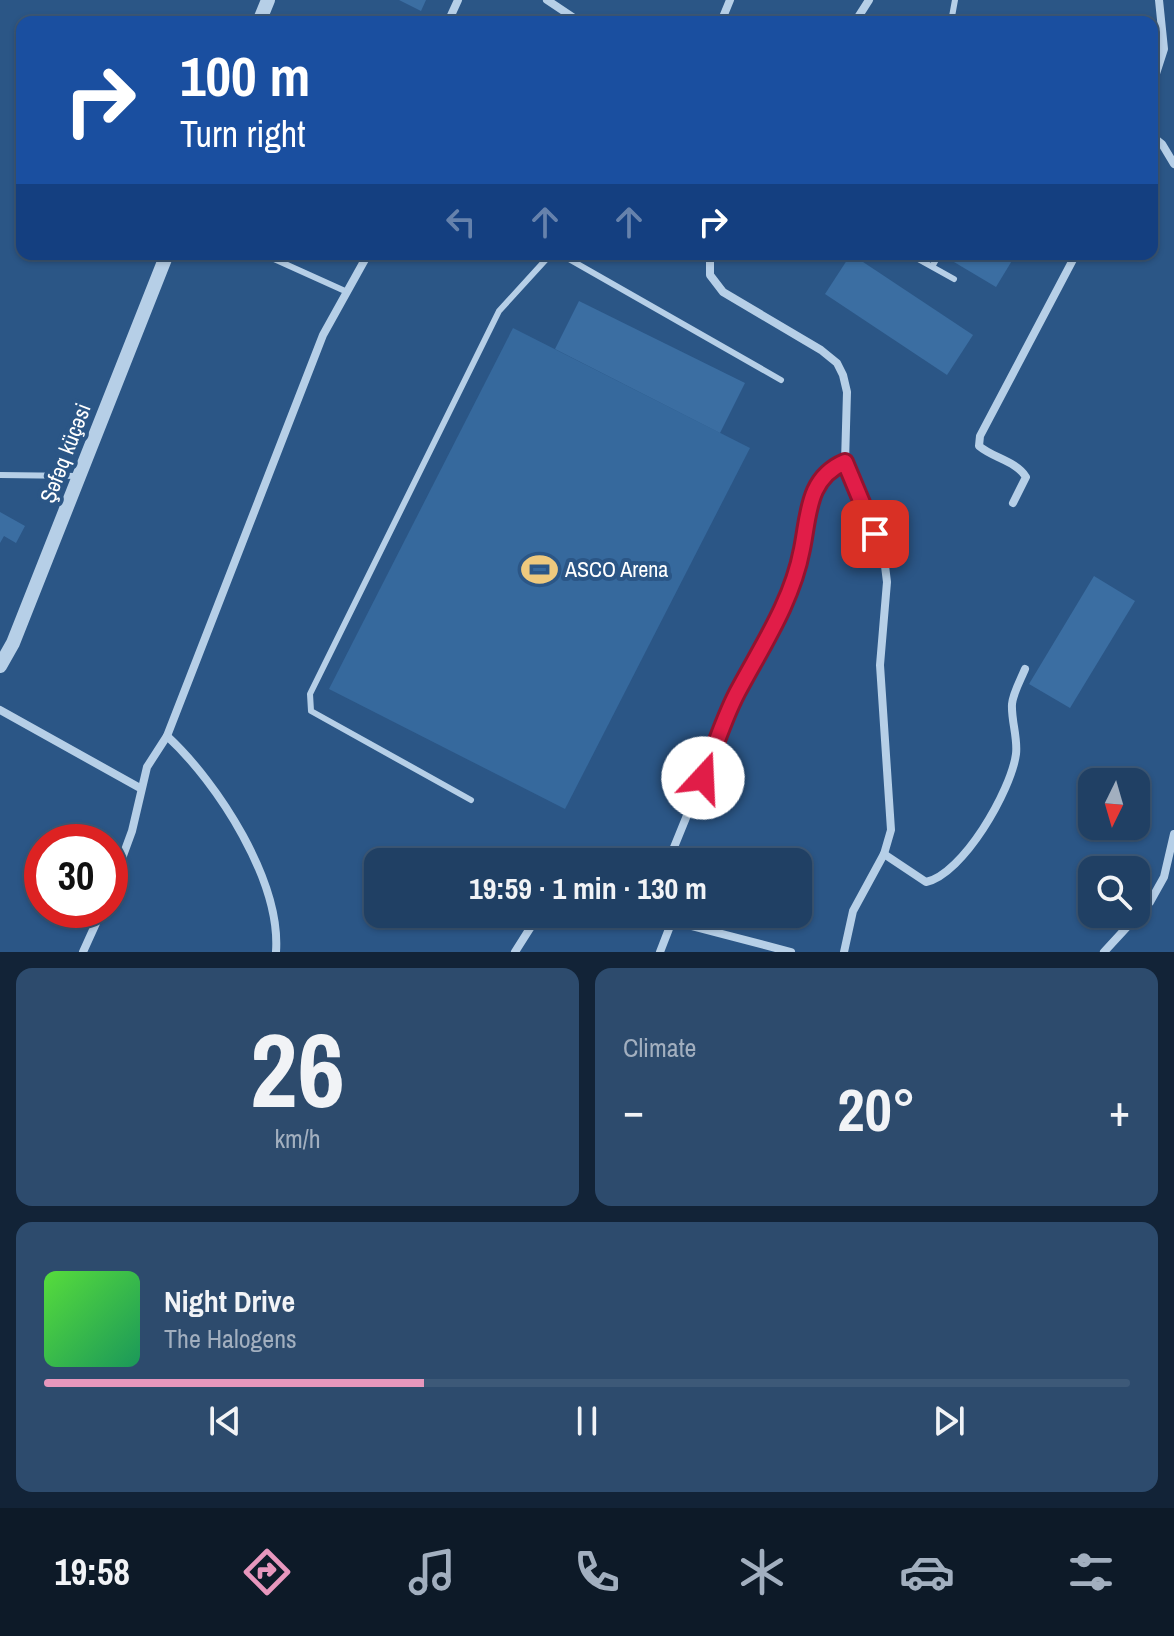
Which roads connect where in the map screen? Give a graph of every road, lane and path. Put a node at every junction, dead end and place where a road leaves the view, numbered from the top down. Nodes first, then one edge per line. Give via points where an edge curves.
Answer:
1 (547, 0) edge
2 (1159, 0) edge
3 (571, 16) edge
4 (1158, 68) edge
5 (1158, 141) edge
6 (1174, 164) edge
7 (165, 260) edge
8 (276, 260) edge
9 (364, 260) edge
10 (546, 260) edge
11 (571, 260) edge
12 (710, 260) edge
13 (922, 260) edge
14 (936, 260) edge
15 (1073, 260) edge
16 (933, 265) junction
17 (954, 279) dead end
18 (345, 291) junction
19 (781, 380) dead end
20 (845, 462) junction
21 (0, 475) edge
22 (79, 476) junction
23 (1013, 503) dead end
24 (0, 666) edge
25 (1025, 669) dead end
26 (0, 710) edge
27 (167, 736) junction
28 (140, 788) junction
29 (471, 800) dead end
30 (1174, 834) edge
31 (128, 842) edge
32 (674, 848) edge
33 (884, 854) junction
34 (1164, 877) junction
35 (1174, 881) edge
36 (94, 928) edge
37 (530, 928) edge
38 (669, 928) edge
39 (699, 928) edge
40 (83, 952) edge
41 (276, 952) edge
42 (515, 952) edge
43 (660, 952) edge
44 (791, 952) edge
45 (844, 952) edge
46 (1104, 952) edge

1 - 3 street
2 - 4 street via 1164,49
5 - 6 street
7 - 22 street, Şəfəq küçəsi
8 - 18 lane
9 - 18 street
10 - 29 lane via 499,311 308,705
11 - 19 lane
12 - 20 street via 710,275 723,292 837,363 847,392
13 - 16 lane
14 - 16 lane
15 - 23 street via 980,436 979,446 1026,477
16 - 17 lane
18 - 27 street via 323,335
20 - 32 street via 833,467 808,503 796,575 777,623 736,695
20 - 33 street via 884,558 880,665 891,830
21 - 22 lane
22 - 24 street, Şəfəq küçəsi
25 - 33 street via 1012,702 1017,752 1004,796 977,835 940,879 926,882
26 - 28 street
27 - 28 street
27 - 41 street via 213,785 255,861 278,929
28 - 31 street
30 - 34 street
33 - 45 street via 853,911
34 - 35 lane
34 - 46 street via 1150,902
36 - 40 street
37 - 42 street
38 - 43 street
39 - 44 street

